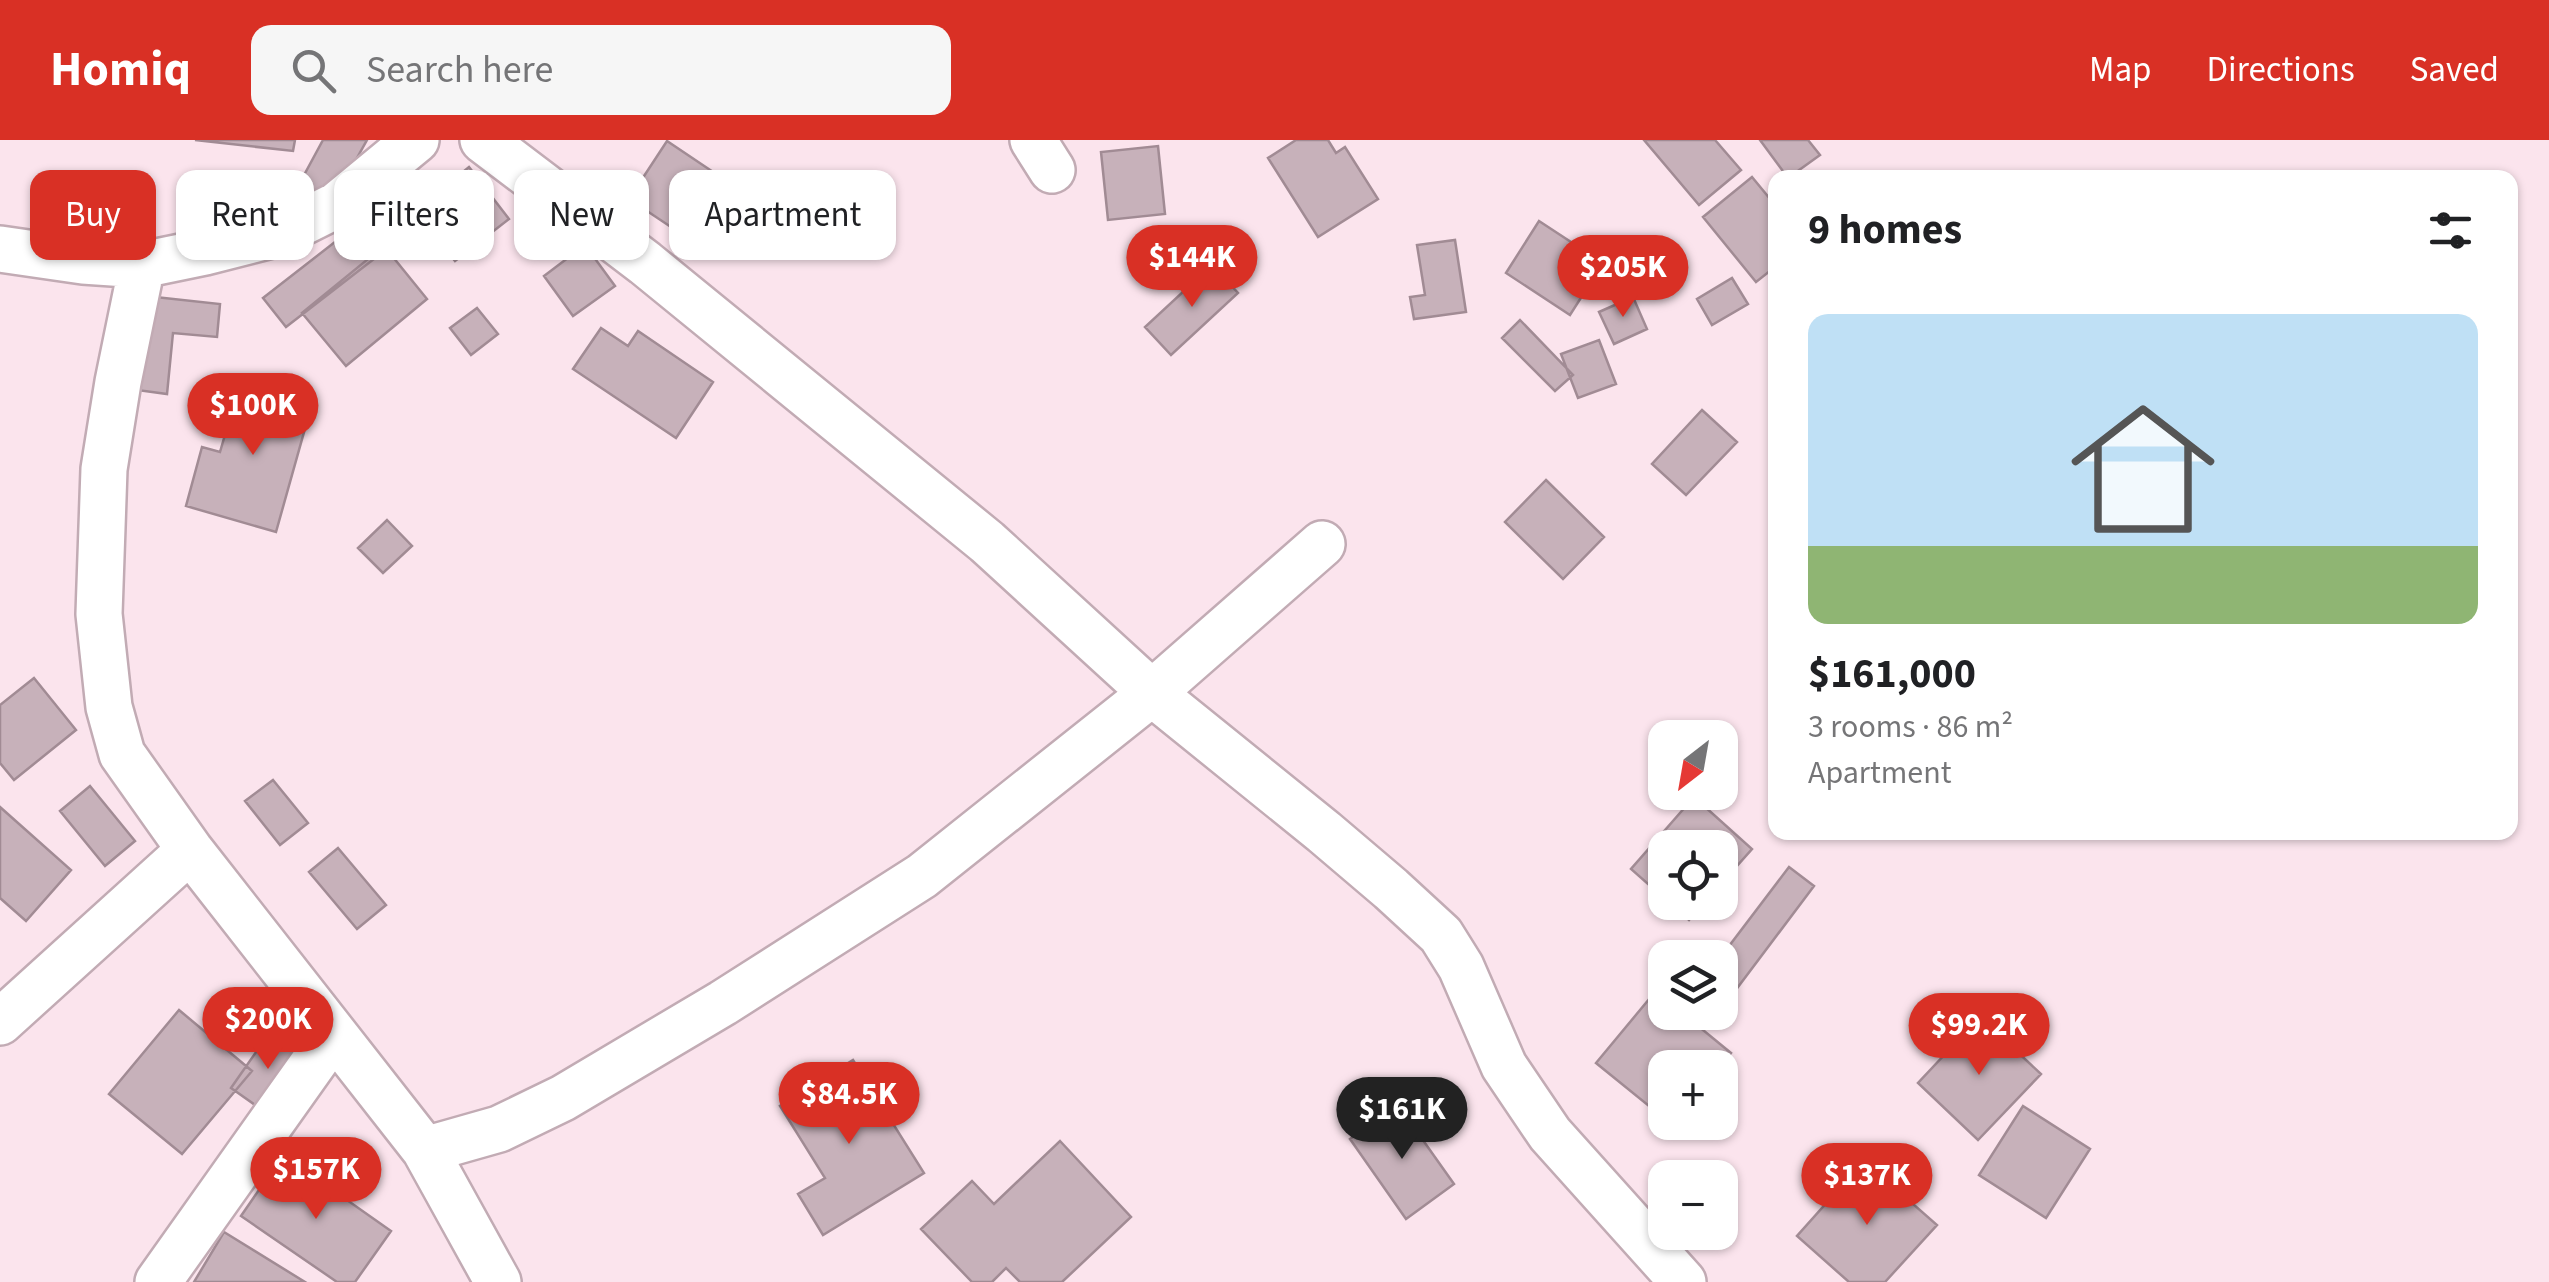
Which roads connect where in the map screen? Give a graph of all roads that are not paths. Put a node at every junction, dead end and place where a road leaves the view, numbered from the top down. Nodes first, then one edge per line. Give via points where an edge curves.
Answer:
1 (416, 140) edge
2 (483, 140) edge
3 (0, 250) edge
4 (142, 265) junction
5 (1322, 544) dead end
6 (1152, 693) junction
7 (190, 850) junction
8 (0, 1022) edge
9 (334, 1034) junction
10 (425, 1150) junction
11 (158, 1282) edge
12 (498, 1282) edge
13 (1683, 1282) edge

1 - 4 street via 337,205 284,232
2 - 6 street via 959,519
3 - 4 street
4 - 7 street via 104,468 99,614 109,707 122,754
5 - 6 street
6 - 10 street via 922,876 739,993 563,1098 499,1128
6 - 13 street via 1440,934 1504,1066 1550,1134
7 - 8 street
7 - 9 street
9 - 10 street
9 - 11 street
10 - 12 street

